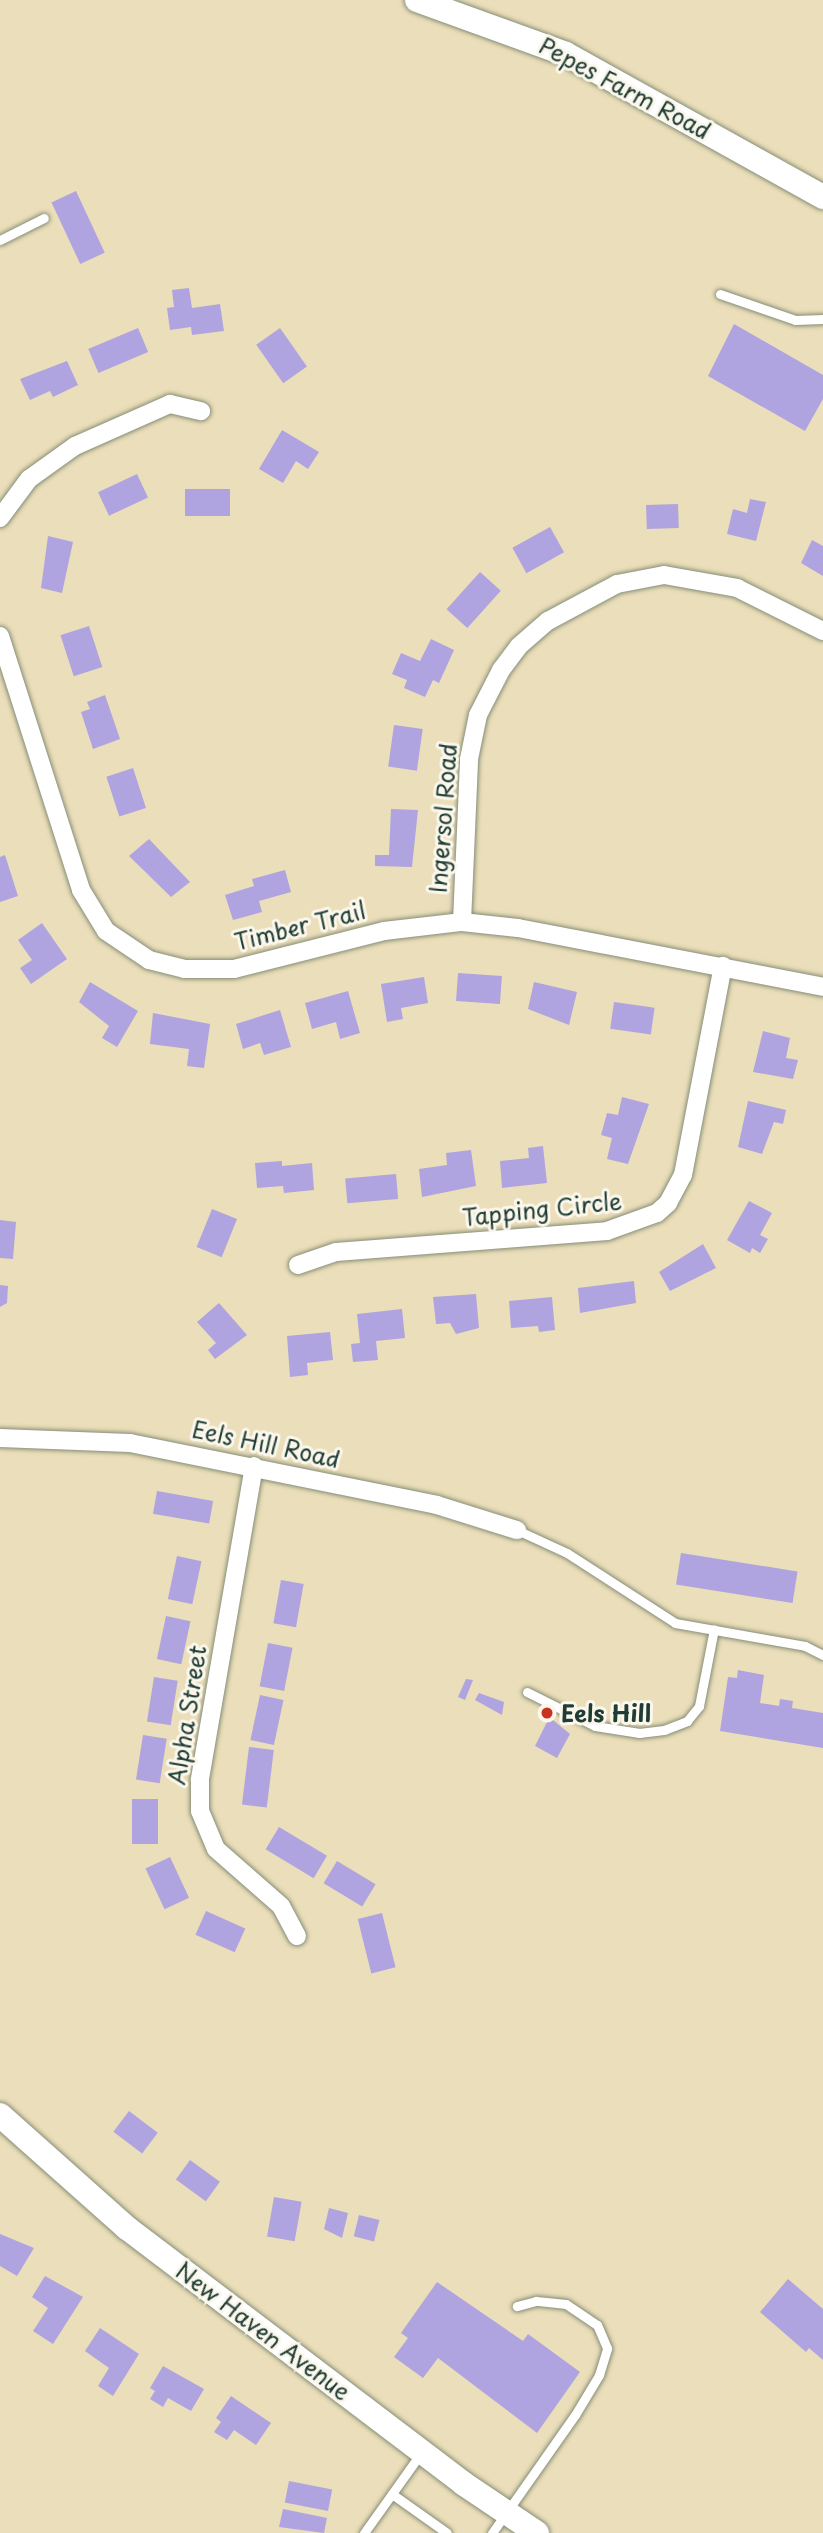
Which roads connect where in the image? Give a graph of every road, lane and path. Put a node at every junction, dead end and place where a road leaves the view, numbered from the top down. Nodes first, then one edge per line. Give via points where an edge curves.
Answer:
1 (417, 0) edge
2 (823, 197) edge
3 (44, 218) dead end
4 (0, 240) edge
5 (720, 294) dead end
6 (823, 318) edge
7 (201, 411) dead end
8 (0, 518) edge
9 (823, 631) edge
10 (0, 637) edge
11 (462, 922) junction
12 (723, 966) junction
13 (823, 986) edge
14 (298, 1265) dead end
15 (0, 1438) edge
16 (254, 1466) junction
17 (517, 1530) joint
18 (713, 1629) junction
19 (823, 1655) edge
20 (527, 1692) dead end
21 (297, 1936) dead end
22 (0, 2115) edge
23 (517, 2306) dead end
24 (422, 2452) junction
25 (392, 2494) junction
26 (506, 2512) junction
27 (364, 2533) edge
28 (447, 2533) edge
29 (492, 2533) edge
30 (537, 2533) edge

1 - 2 main road, Pepes Farm Road via 566,54
3 - 4 lane
5 - 6 lane via 795,320
7 - 8 street via 170,404 75,446 29,479
9 - 11 street, Ingersol Road via 737,587 664,575 617,584 548,621 507,662 478,715 469,759
10 - 11 street, Timber Trail via 81,890 106,931 131,951 165,966 234,968 384,930
11 - 12 street, Timber Trail
12 - 13 street, Timber Trail
12 - 14 street, Tapping Circle via 683,1175 657,1213 607,1231 336,1252
15 - 16 street, Eels Hill Road via 130,1443
16 - 17 street, Eels Hill Road via 437,1505
16 - 21 street, Alpha Street via 200,1780 200,1811 216,1849 281,1906
17 - 18 lane via 567,1553 676,1623
18 - 19 lane via 804,1646
18 - 20 lane via 699,1706 687,1721 664,1730 639,1733 595,1726
22 - 24 main road, New Haven Avenue via 127,2228
23 - 26 lane via 536,2301 566,2304 597,2325 607,2347 599,2375 575,2415
24 - 25 lane
24 - 26 main road, New Haven Avenue
25 - 27 lane
25 - 28 lane
26 - 29 lane
26 - 30 main road, New Haven Avenue

